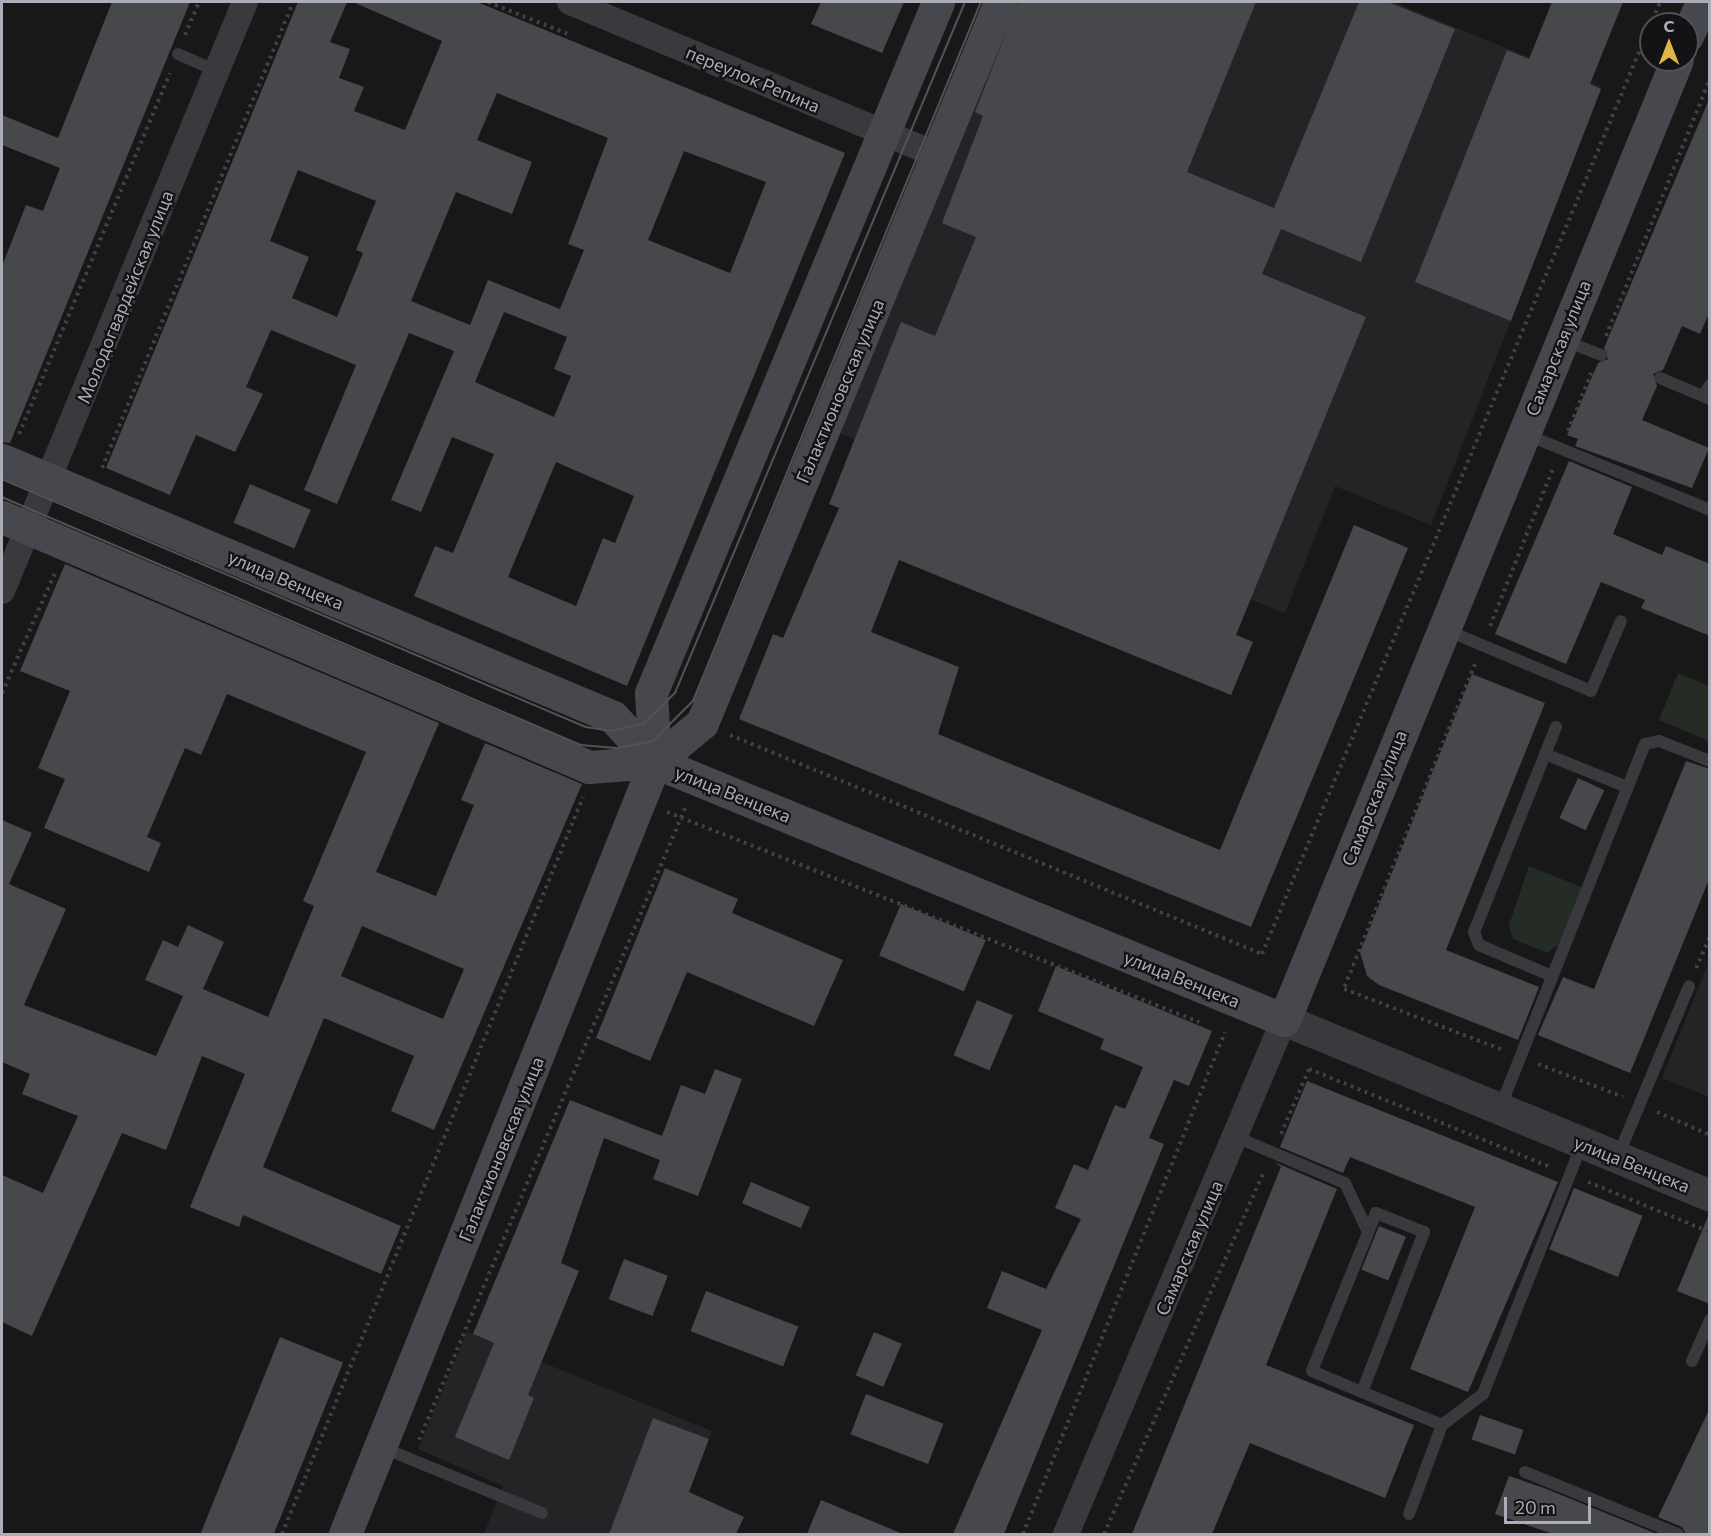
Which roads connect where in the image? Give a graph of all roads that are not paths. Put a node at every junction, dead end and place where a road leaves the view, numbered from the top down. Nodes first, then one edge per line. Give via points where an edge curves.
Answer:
1 (245, 2) edge
2 (938, 2) edge
3 (1000, 2) edge
4 (587, 5) edge
5 (177, 54) road end
6 (217, 71) junction
7 (1672, 72) edge
8 (883, 134) junction
9 (937, 155) junction
10 (1562, 339) junction
11 (1600, 355) road end
12 (1660, 378) dead end
13 (1710, 385) edge
14 (1706, 397) edge
15 (1523, 434) junction
16 (3, 460) edge
17 (51, 481) junction
18 (1710, 510) edge
19 (15, 523) edge
20 (2, 591) edge
21 (1621, 621) dead end
22 (1443, 628) junction
23 (1556, 727) dead end
24 (1545, 754) junction
25 (1710, 761) edge
26 (655, 762) junction
27 (1628, 787) junction
28 (1552, 976) junction
29 (1689, 986) road end
30 (1284, 1020) junction
31 (1499, 1109) junction
32 (1236, 1137) junction
33 (1582, 1143) junction
34 (1617, 1158) junction
35 (1710, 1196) edge
36 (1368, 1233) junction
37 (1710, 1320) edge
38 (1692, 1361) dead end
39 (1362, 1392) junction
40 (1442, 1425) junction
41 (381, 1448) junction
42 (1525, 1472) dead end
43 (542, 1513) dead end
44 (1409, 1514) dead end
45 (345, 1534) edge
46 (1066, 1534) edge
47 (1678, 1534) edge

1 - 6 street, Молодогвардейская улица
2 - 8 main road, Галактионовская улица
3 - 9 main road, Галактионовская улица
4 - 8 street, переулок Репина
5 - 6 lane
6 - 17 street, Молодогвардейская улица
7 - 10 main road, Самарская улица
8 - 9 street, переулок Репина
8 - 26 main road, Галактионовская улица via 651,693
9 - 26 main road, Галактионовская улица via 702,723
10 - 11 lane
10 - 15 main road, Самарская улица
12 - 14 lane
13 - 14 lane
15 - 18 lane
15 - 22 main road, Самарская улица
16 - 17 main road, улица Венцека
17 - 19 street, Молодогвардейская улица
17 - 26 main road, улица Венцека via 613,717
19 - 20 street, Молодогвардейская улица
19 - 26 main road, улица Венцека via 589,767
21 - 22 lane via 1591,691
22 - 30 main road, Самарская улица
23 - 24 lane
24 - 27 lane
24 - 28 lane via 1474,939
25 - 27 lane via 1650,741
26 - 30 main road, улица Венцека
26 - 41 main road, Галактионовская улица
27 - 28 lane
28 - 31 lane
29 - 34 lane
30 - 31 street, улица Венцека
30 - 32 street, Самарская улица
31 - 33 street, улица Венцека
32 - 36 lane via 1346,1183
32 - 46 street, Самарская улица
33 - 34 street, улица Венцека
33 - 40 lane via 1483,1394
34 - 35 street, улица Венцека
36 - 39 lane via 1312,1371
36 - 39 lane via 1376,1213 1424,1233
37 - 38 lane
39 - 40 lane
40 - 44 lane
41 - 43 lane
41 - 45 main road, Галактионовская улица
42 - 47 lane

